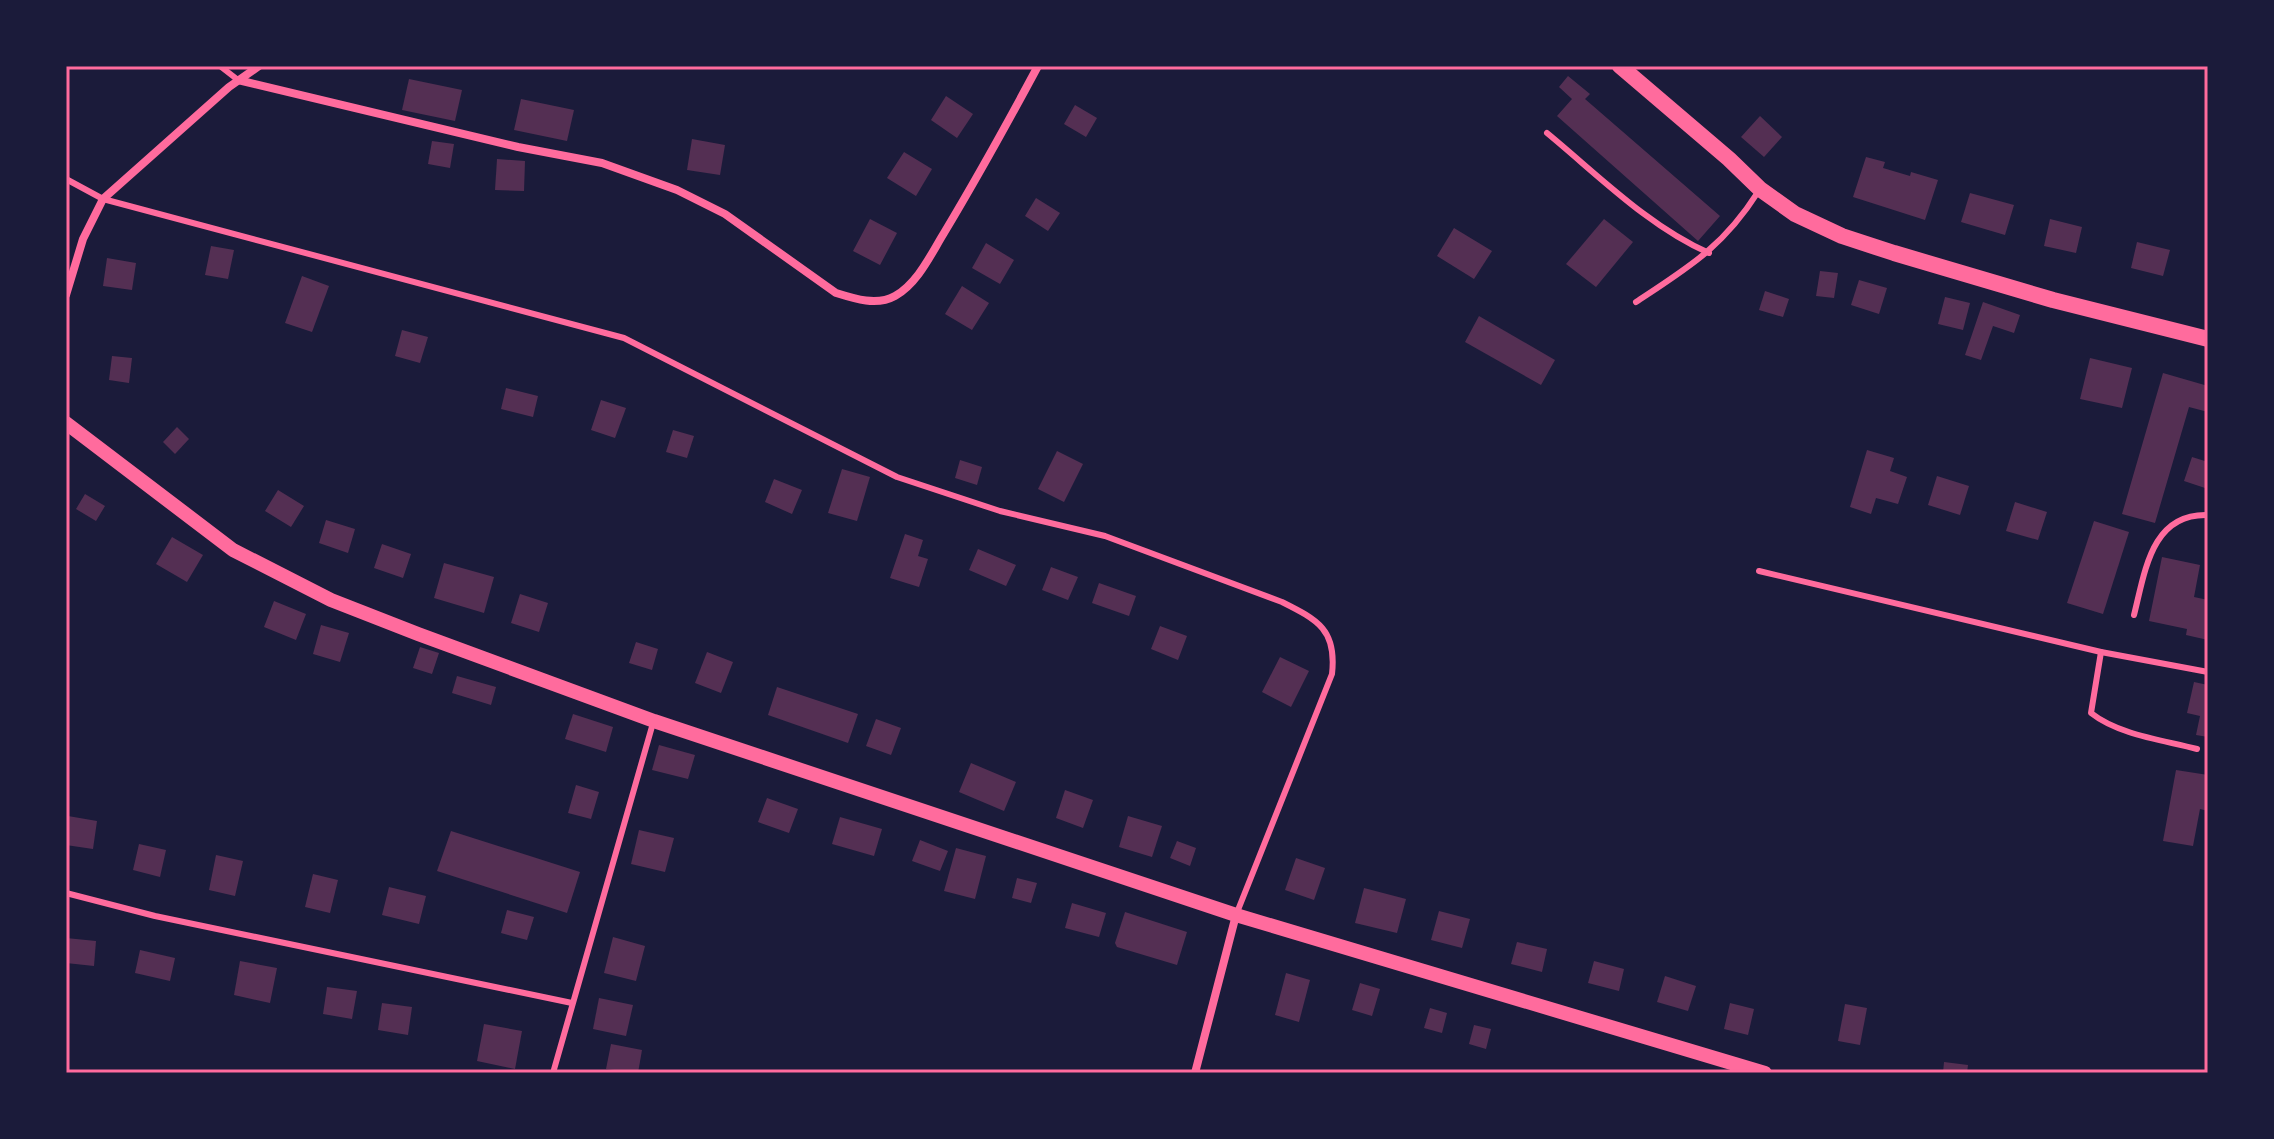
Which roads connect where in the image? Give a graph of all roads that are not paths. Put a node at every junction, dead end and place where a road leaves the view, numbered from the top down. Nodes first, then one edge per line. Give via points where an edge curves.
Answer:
1 (220, 66) edge
2 (259, 66) edge
3 (1038, 66) edge
4 (1620, 66) edge
5 (238, 80) junction
6 (1547, 133) dead end
7 (66, 179) edge
8 (1760, 189) junction
9 (103, 199) junction
10 (1709, 253) junction
11 (66, 295) edge
12 (1636, 302) dead end
13 (2208, 339) edge
14 (66, 423) edge
15 (2208, 515) edge
16 (1759, 571) dead end
17 (2134, 615) dead end
18 (2101, 652) junction
19 (2208, 672) edge
20 (654, 721) junction
21 (2197, 749) dead end
22 (66, 893) edge
23 (1236, 915) junction
24 (572, 1003) junction
25 (1748, 1071) edge
26 (553, 1073) edge
27 (1195, 1073) edge
28 (1765, 1073) edge

1 - 5 lane
2 - 5 street
3 - 5 street via 929,257 908,287 893,298 876,301 836,293 725,214 617,168
4 - 8 main road
5 - 9 street
6 - 10 lane via 1657,223
7 - 9 lane
8 - 10 lane via 1740,221
8 - 13 main road via 1795,214 1855,240 2053,300
9 - 11 street via 83,239
9 - 23 lane via 624,338 897,477 1000,511 1105,536 1309,616 1328,633 1332,674
10 - 12 lane
14 - 20 street via 233,550 273,571 389,623
15 - 17 lane via 2176,521 2159,538
16 - 18 lane
18 - 19 lane
18 - 21 lane via 2091,713 2100,721
20 - 23 street
20 - 24 lane
22 - 24 lane
23 - 25 street
23 - 27 street
24 - 26 lane
25 - 28 street

